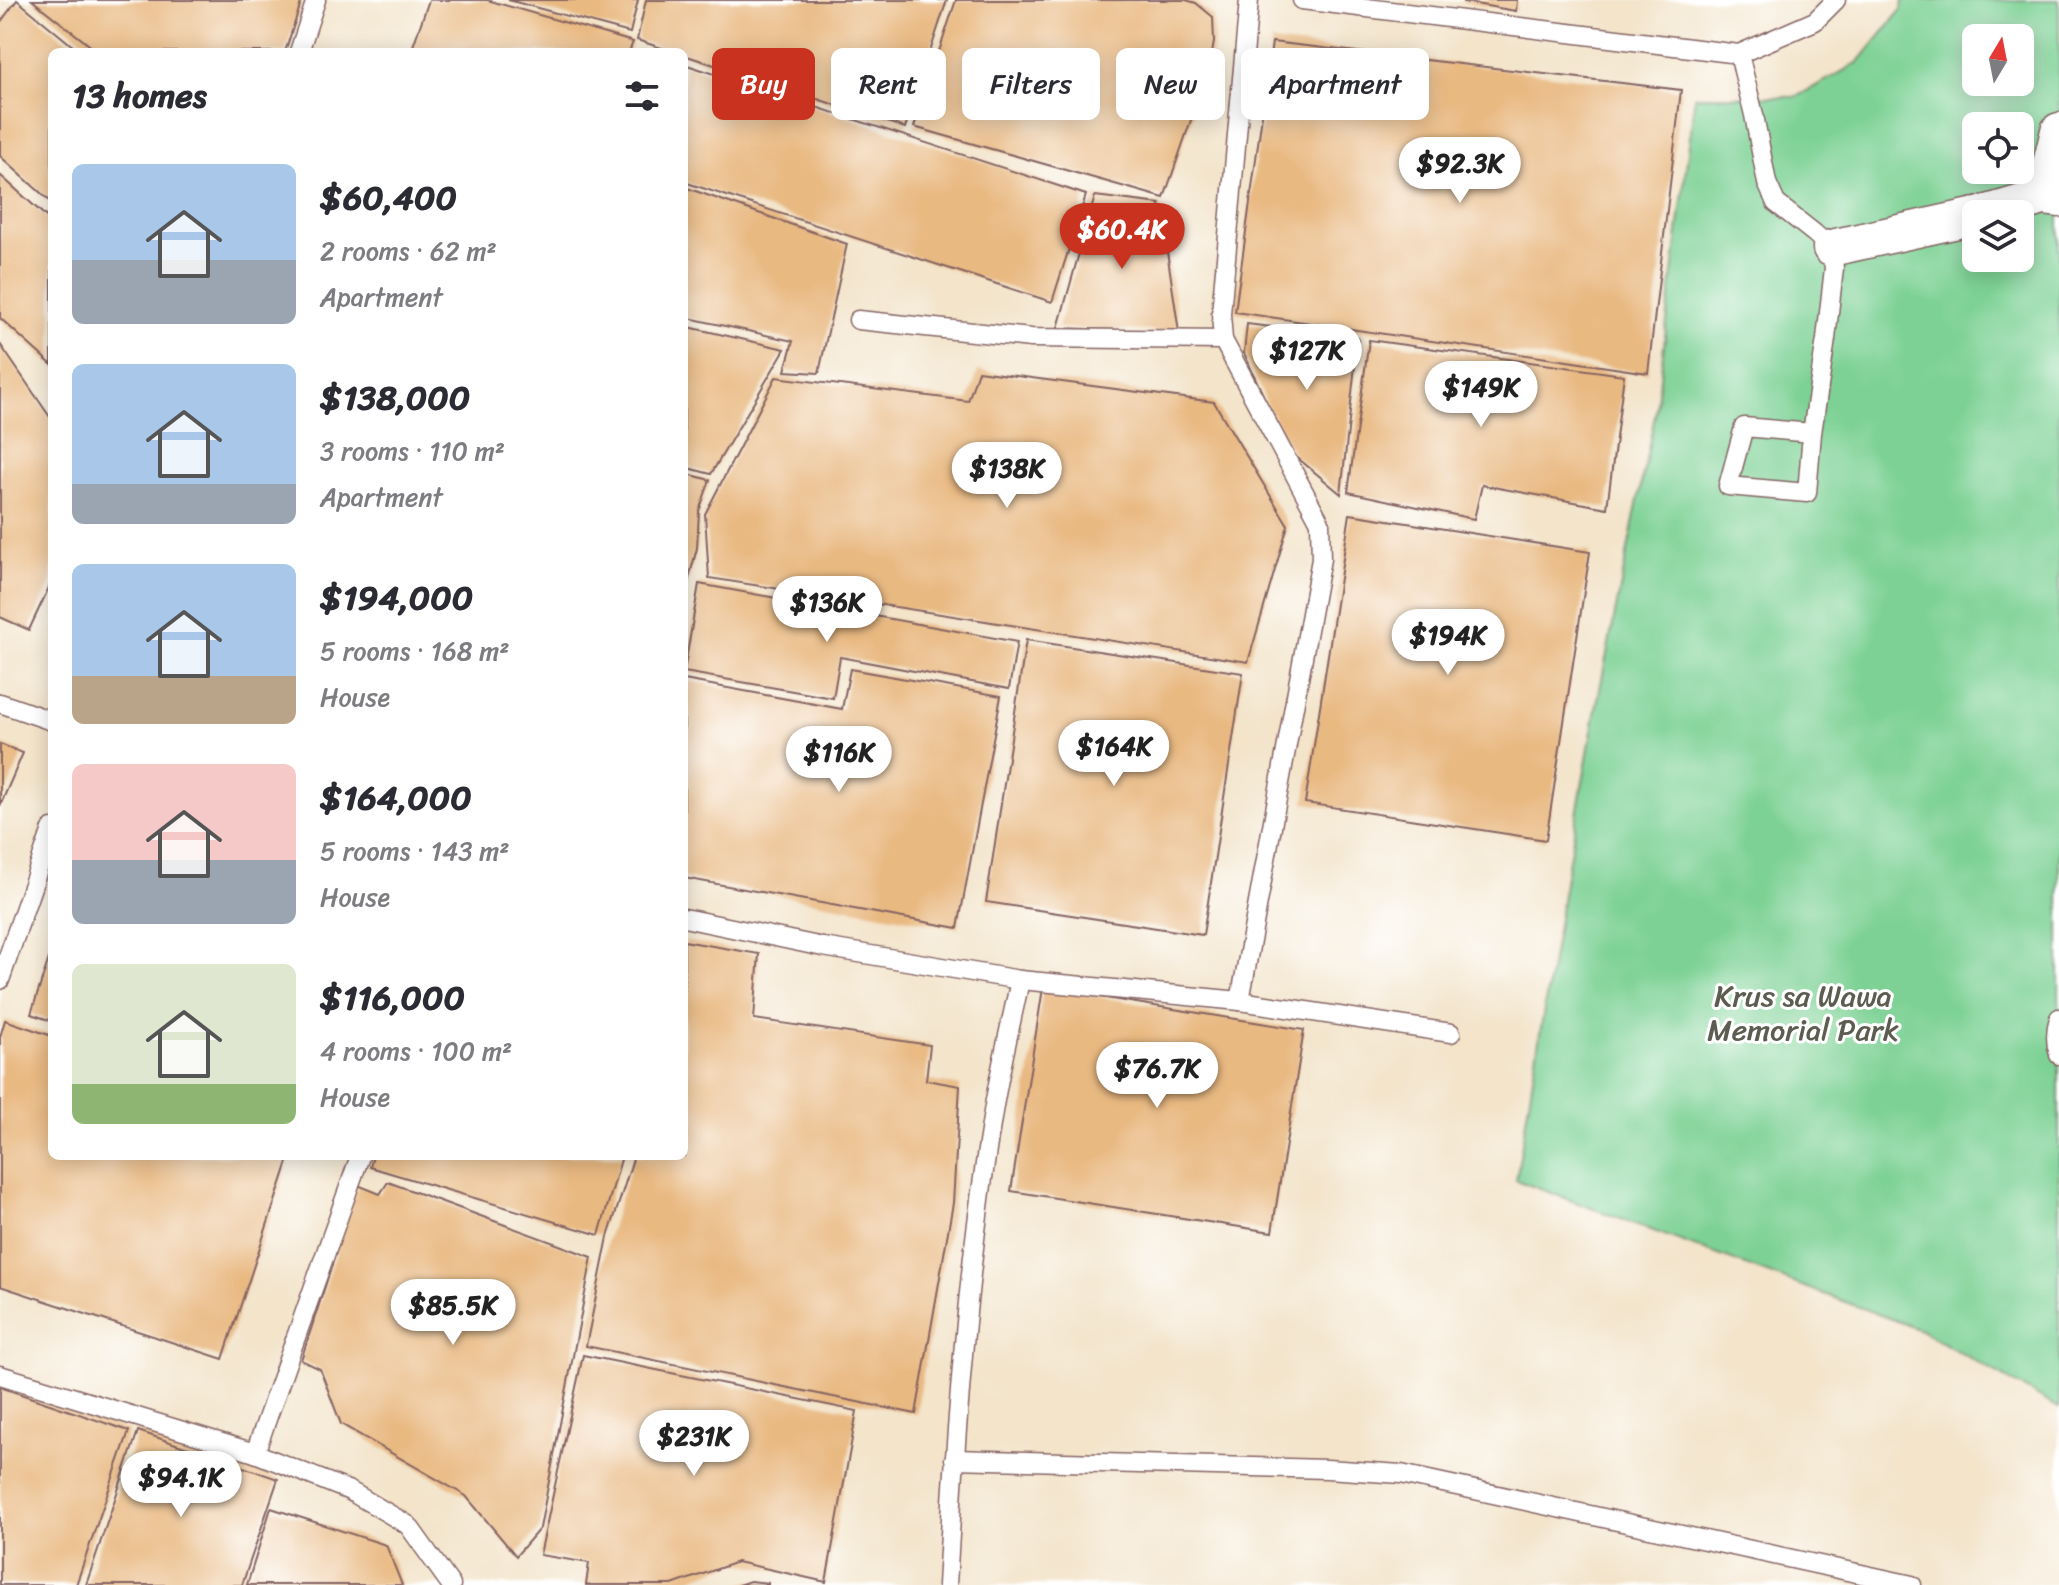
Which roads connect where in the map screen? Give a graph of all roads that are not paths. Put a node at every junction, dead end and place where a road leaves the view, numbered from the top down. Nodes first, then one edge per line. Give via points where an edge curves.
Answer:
1 (316, 0) edge
2 (1249, 0) edge
3 (1302, 0) edge
4 (1836, 0) edge
5 (300, 48) edge
6 (1739, 54) junction
7 (2059, 131) edge
8 (2051, 198) edge
9 (1962, 219) edge
10 (1831, 248) junction
11 (858, 320) dead end
12 (1223, 340) junction
13 (1812, 433) junction
14 (0, 703) edge
15 (48, 720) edge
16 (48, 841) edge
17 (688, 919) edge
18 (0, 980) edge
19 (1020, 980) junction
20 (1240, 1001) junction
21 (2059, 1018) edge
22 (1451, 1033) dead end
23 (2059, 1055) edge
24 (359, 1160) edge
25 (0, 1375) edge
26 (255, 1453) junction
27 (954, 1459) junction
28 (451, 1585) edge
29 (947, 1585) edge
30 (1912, 1585) edge

1 - 5 lane
2 - 12 lane
3 - 6 lane
4 - 6 lane via 1815,21
6 - 10 lane via 1776,203
7 - 8 street
9 - 10 street
10 - 13 lane via 1834,268
11 - 12 lane via 1031,338
12 - 20 lane via 1320,522 1321,534 1321,559
13 - 13 lane via 1807,493 1728,486 1744,427
14 - 15 lane
16 - 18 lane
17 - 19 lane
19 - 20 lane
19 - 27 lane via 978,1213
20 - 22 lane
21 - 23 lane
24 - 26 lane
25 - 26 lane
26 - 28 lane via 350,1491 408,1525
27 - 29 lane
27 - 30 lane via 1401,1474

